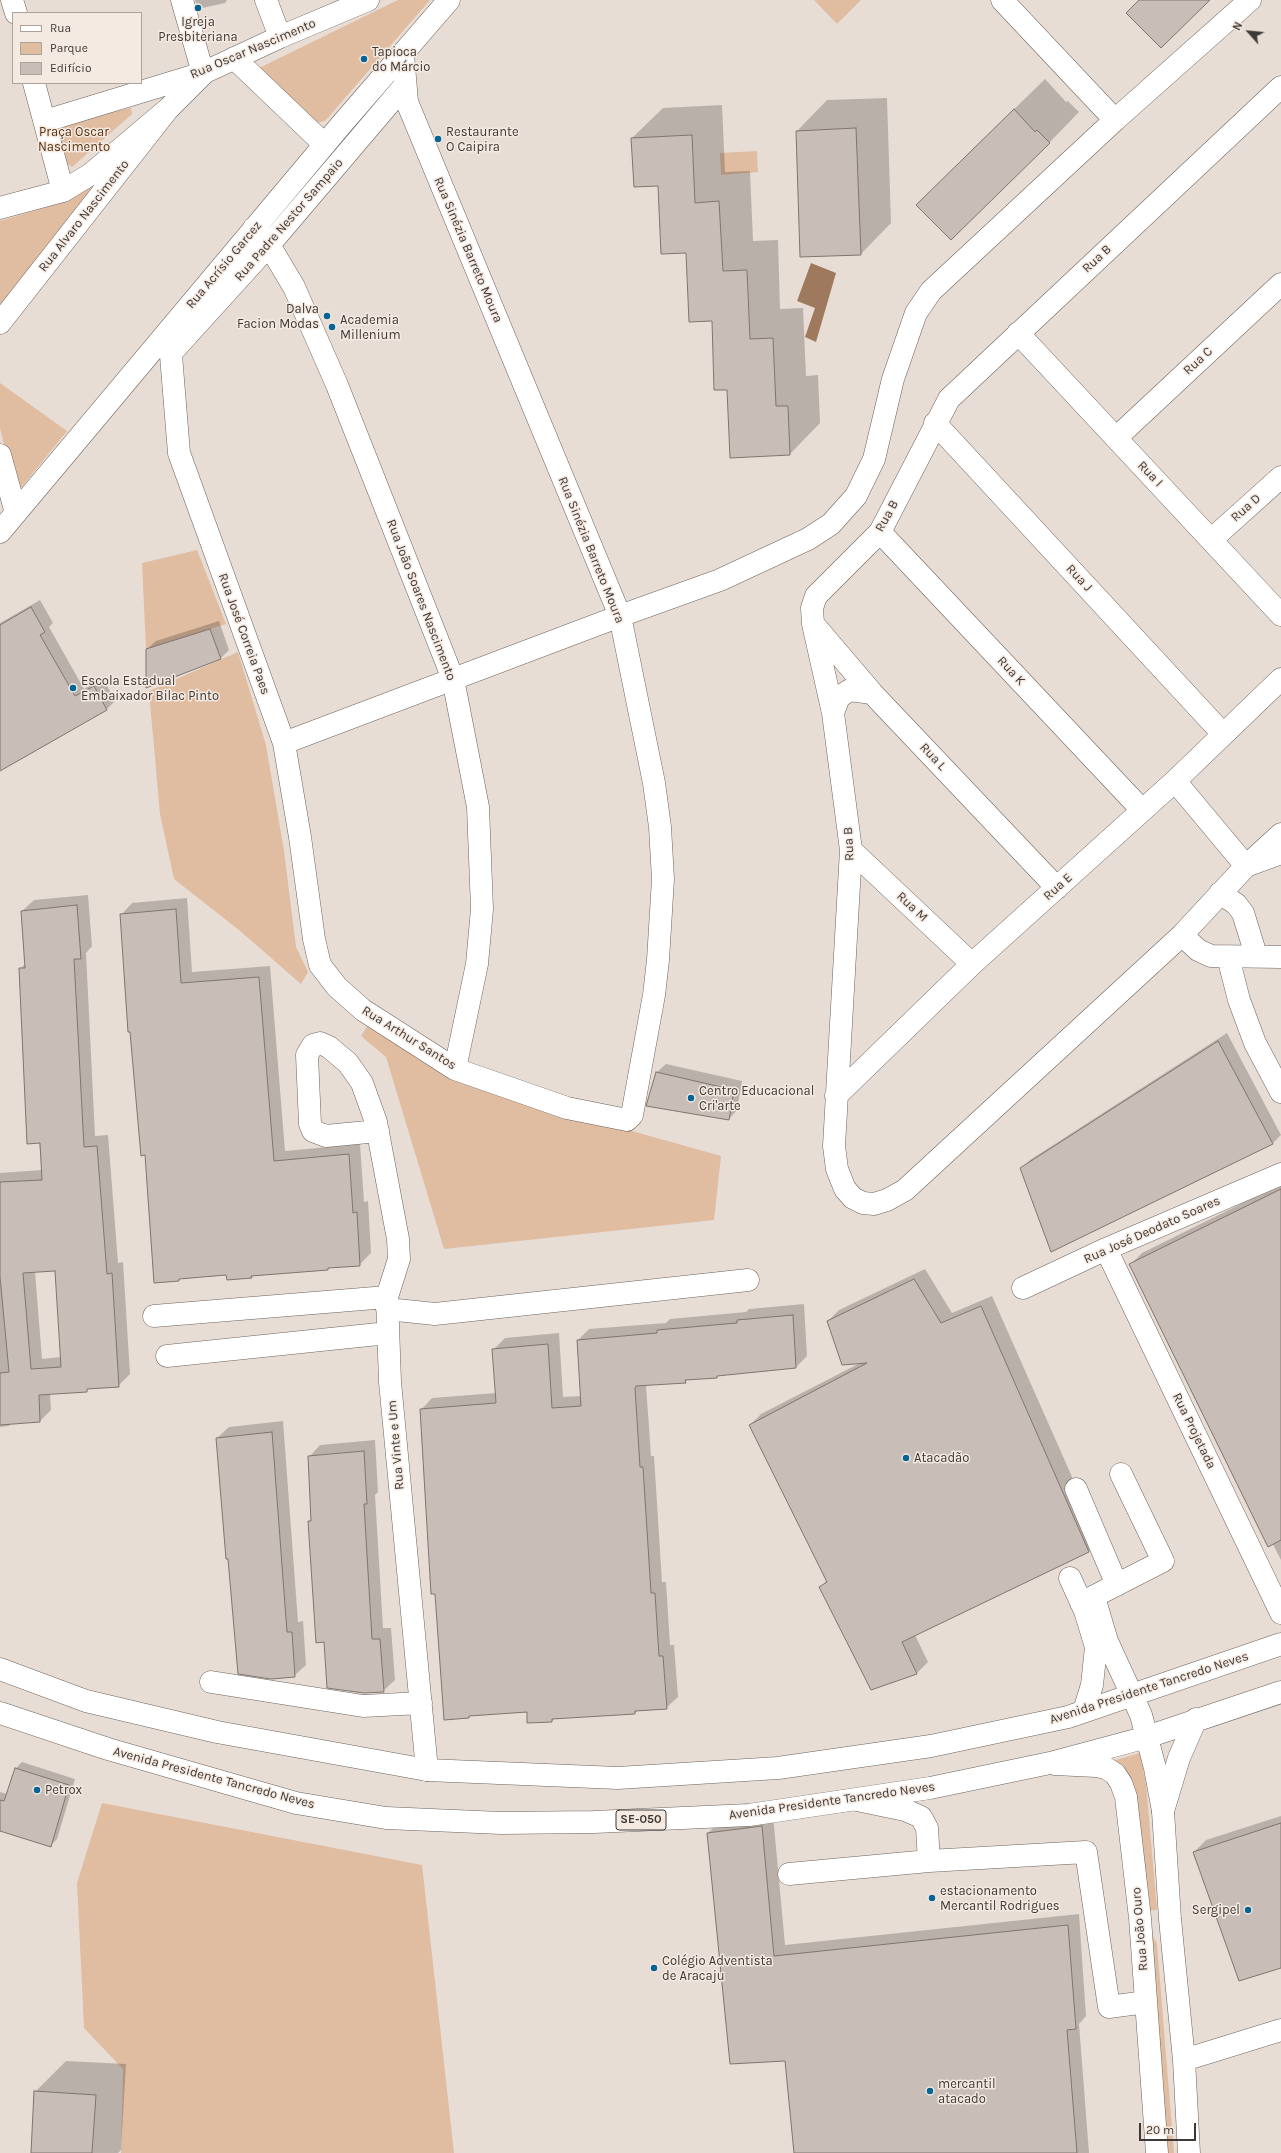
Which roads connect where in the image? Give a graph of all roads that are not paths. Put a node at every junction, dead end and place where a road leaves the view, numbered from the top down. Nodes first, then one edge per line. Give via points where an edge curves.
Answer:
1 (12, 0) edge
2 (182, 0) edge
3 (266, 0) edge
4 (368, 0) edge
5 (449, 0) edge
6 (1002, 0) edge
7 (1250, 0) edge
8 (16, 12) edge
9 (280, 37) junction
10 (403, 54) junction
11 (234, 58) junction
12 (203, 73) junction
13 (34, 84) edge
14 (1281, 87) edge
15 (367, 94) junction
16 (402, 95) junction
17 (168, 109) junction
18 (1115, 120) junction
19 (45, 121) junction
20 (324, 144) junction
21 (63, 191) junction
22 (0, 208) edge
23 (254, 228) junction
24 (269, 245) junction
25 (1281, 284) edge
26 (0, 323) edge
27 (169, 331) junction
28 (1018, 333) junction
29 (171, 353) junction
30 (936, 423) junction
31 (1116, 438) junction
32 (0, 455) edge
33 (1281, 477) edge
34 (16, 513) junction
35 (0, 532) edge
36 (880, 532) junction
37 (1212, 539) junction
38 (1281, 615) edge
39 (620, 616) junction
40 (813, 624) junction
41 (453, 679) junction
42 (1281, 679) edge
43 (872, 693) junction
44 (833, 713) junction
45 (1223, 734) junction
46 (284, 743) junction
47 (1175, 781) junction
48 (1142, 810) junction
49 (1281, 834) edge
50 (851, 850) junction
51 (1281, 852) edge
52 (1246, 866) junction
53 (1057, 888) junction
54 (1220, 894) junction
55 (1182, 934) junction
56 (314, 939) joint
57 (1256, 955) junction
58 (1228, 957) junction
59 (1281, 957) edge
60 (972, 964) junction
61 (455, 1069) junction
62 (1281, 1092) edge
63 (836, 1096) junction
64 (630, 1118) joint
65 (377, 1127) dead end
66 (1281, 1174) edge
67 (1106, 1249) junction
68 (748, 1280) dead end
69 (1023, 1288) dead end
70 (387, 1303) junction
71 (154, 1316) dead end
72 (388, 1334) junction
73 (167, 1356) dead end
74 (1121, 1474) dead end
75 (1076, 1489) dead end
76 (1070, 1578) dead end
77 (1117, 1585) junction
78 (1088, 1600) junction
79 (1281, 1613) edge
80 (1281, 1644) edge
81 (0, 1669) edge
82 (211, 1682) dead end
83 (1281, 1692) edge
84 (1132, 1694) junction
85 (421, 1703) junction
86 (1084, 1711) junction
87 (0, 1713) edge
88 (1196, 1719) junction
89 (1147, 1737) junction
90 (1050, 1764) junction
91 (427, 1770) junction
92 (852, 1799) junction
93 (1163, 1811) junction
94 (929, 1861) junction
95 (789, 1874) dead end
96 (1140, 1918) junction
97 (1170, 1919) junction
98 (1146, 2002) junction
99 (1281, 2030) edge
100 (1184, 2060) junction
101 (1157, 2153) edge
102 (1189, 2153) edge

1 - 8 street
2 - 12 street
3 - 9 street
4 - 9 street, Rua Oscar Nascimento
5 - 10 street, Rua Acrísio Garcez
6 - 18 street
7 - 18 street
9 - 11 street, Rua Oscar Nascimento
10 - 15 street, Rua Acrísio Garcez
10 - 16 street, Rua Sinézia Barreto Moura
11 - 12 street, Rua Oscar Nascimento
11 - 20 street
12 - 17 street
12 - 19 street, Rua Oscar Nascimento
13 - 19 street
14 - 28 street, Rua B
15 - 16 street
15 - 20 street, Rua Acrísio Garcez
16 - 24 street, Rua Padre Nestor Sampaio
16 - 39 street, Rua Sinézia Barreto Moura
17 - 21 street via 91,174
17 - 26 street, Rua Alvaro Nascimento
18 - 39 street via 931,291 923,302 916,313 893,379 874,459 856,496 831,524 808,539 720,580
19 - 21 street
20 - 23 street, Rua Acrísio Garcez
21 - 22 street
23 - 24 street, Rua João Soares Nascimento
23 - 27 street, Rua Acrísio Garcez
24 - 29 street, Rua Padre Nestor Sampaio
24 - 41 street, Rua João Soares Nascimento via 294,287 337,385
25 - 31 street, Rua C
27 - 29 street, Rua José Correia Paes
27 - 34 street, Rua Acrísio Garcez
28 - 30 street, Rua B via 949,399
28 - 31 street, Rua I
29 - 46 street, Rua José Correia Paes via 178,443 182,462
30 - 36 street, Rua B
30 - 45 street, Rua J
31 - 37 street, Rua I
32 - 34 street
33 - 37 street, Rua D
34 - 35 street, Rua Acrísio Garcez
36 - 40 street, Rua B via 816,596 812,608
36 - 48 street, Rua K
37 - 38 street, Rua I
39 - 41 street
39 - 64 street, Rua Sinézia Barreto Moura via 654,783 660,827 662,879 654,995
40 - 43 street, Rua L
40 - 44 street, Rua B
41 - 46 street
41 - 61 street, Rua João Soares Nascimento via 478,807 482,909 477,964
42 - 45 street, Rua E
43 - 44 street via 850,690 839,697
43 - 53 street, Rua L
44 - 50 street, Rua B
45 - 47 street, Rua E
46 - 56 street, Rua José Correia Paes
47 - 48 street, Rua E
47 - 52 street
48 - 53 street, Rua E
49 - 52 street, Rua B
50 - 60 street, Rua M
50 - 63 street, Rua B
51 - 52 street
52 - 54 street, Rua B
53 - 60 street, Rua E
54 - 55 street, Rua B
54 - 57 street via 1236,904 1243,913
55 - 58 street via 1205,954
55 - 63 street, Rua B via 905,1190 887,1200 874,1204 863,1203 853,1198 845,1189 834,1158
56 - 61 street, Rua Arthur Santos via 320,965 337,987 363,1010
57 - 58 street
57 - 59 street
58 - 62 street via 1239,1000 1255,1043
60 - 63 street, Rua E
61 - 64 street, Rua Arthur Santos via 567,1108 623,1120
65 - 70 street, Rua Vinte e Um via 400,1253
66 - 67 street, Rua José Deodato Soares
67 - 69 street, Rua José Deodato Soares
67 - 79 street, Rua Projetada
68 - 70 street via 435,1314
70 - 71 street
70 - 72 street, Rua Vinte e Um
72 - 73 street
72 - 85 street, Rua Vinte e Um via 390,1382
74 - 77 street via 1163,1561
75 - 77 street
76 - 78 street
77 - 78 street
78 - 84 street
78 - 86 street via 1096,1647 1092,1685
80 - 84 street, Avenida Presidente Tancredo Neves
81 - 91 street, Avenida Presidente Tancredo Neves via 86,1701 217,1732
82 - 85 street via 363,1706
83 - 88 street, Avenida Presidente Tancredo Neves / SE-050
84 - 86 street, Avenida Presidente Tancredo Neves
84 - 89 street
85 - 91 street, Rua Vinte e Um
86 - 91 street, Avenida Presidente Tancredo Neves via 1068,1717 931,1746 778,1768 618,1778
87 - 92 street, Avenida Presidente Tancredo Neves / SE-050 via 108,1750 296,1803 386,1818 501,1823 594,1822 749,1815
88 - 89 street, Avenida Presidente Tancredo Neves / SE-050
88 - 93 street via 1179,1758
89 - 90 street, Avenida Presidente Tancredo Neves / SE-050
89 - 93 street
90 - 92 street, Avenida Presidente Tancredo Neves / SE-050 via 930,1788
90 - 96 street, Rua João Ouro via 1106,1768 1115,1774 1121,1783 1127,1804
92 - 94 street via 905,1810 921,1817 927,1828
93 - 97 street
94 - 95 street
94 - 98 street via 1086,1852 1109,2007
96 - 97 street via 1152,1914
96 - 98 street, Rua João Ouro
97 - 100 street
98 - 101 street, Rua João Ouro
99 - 100 street
100 - 102 street

